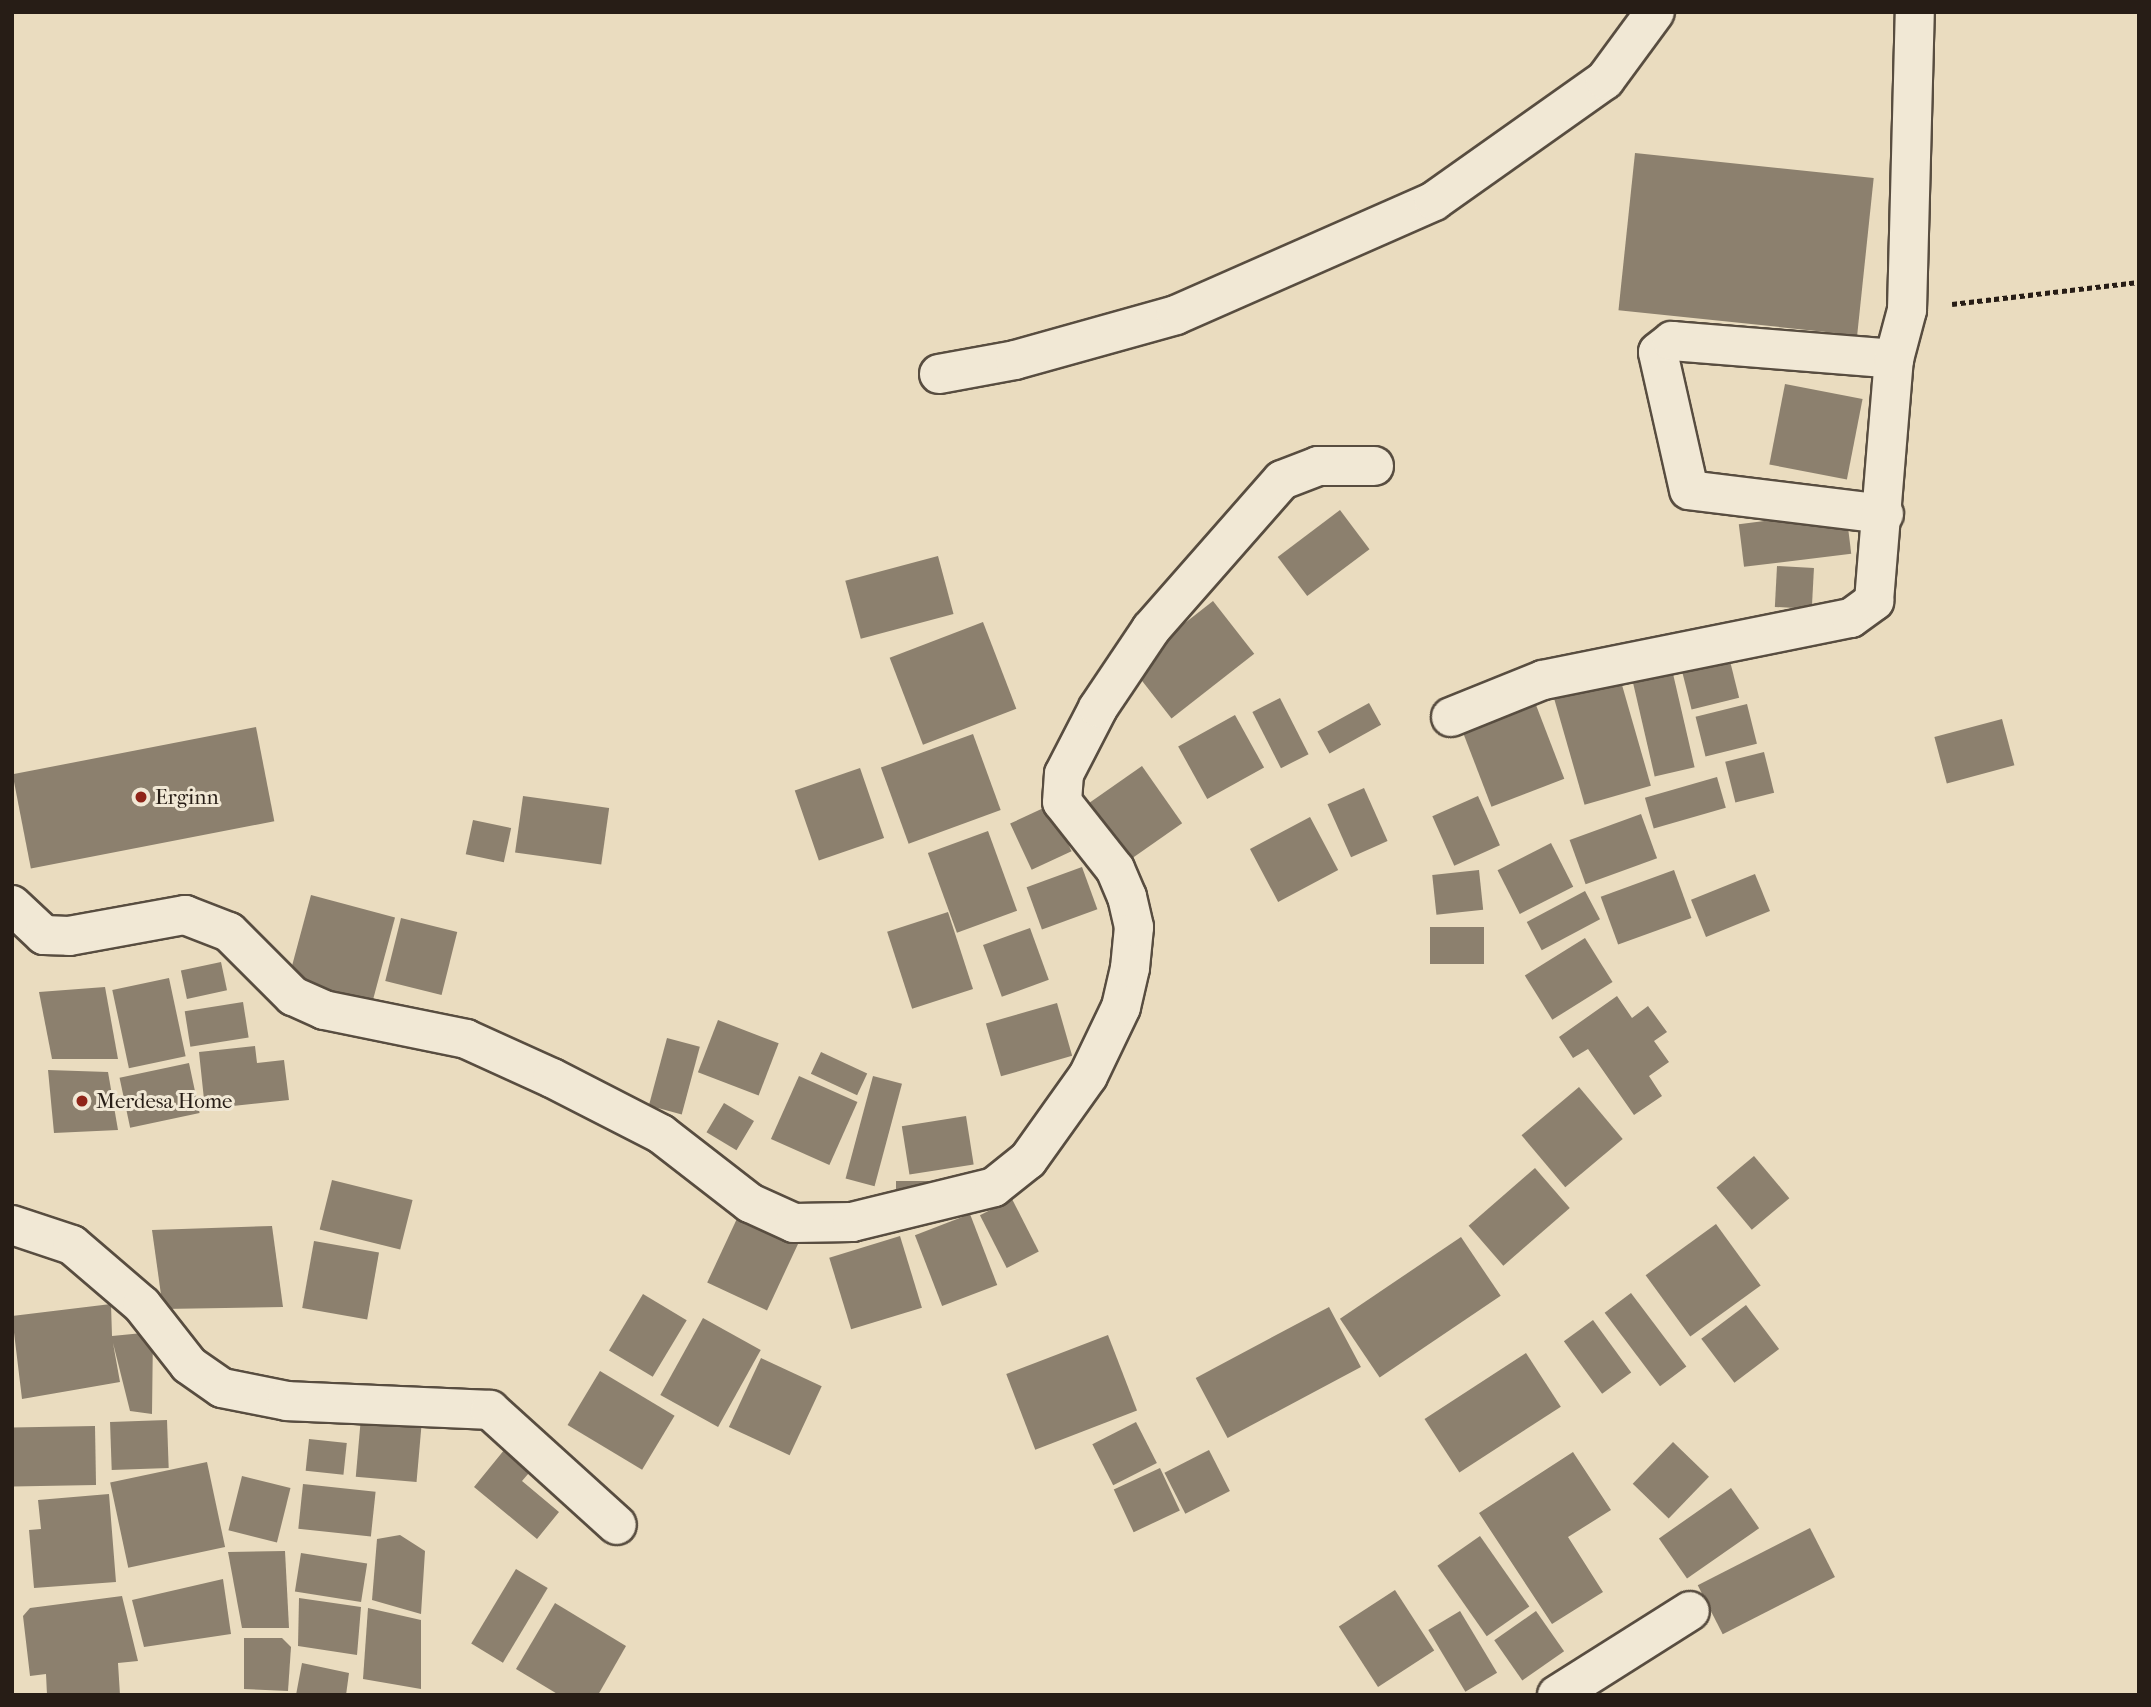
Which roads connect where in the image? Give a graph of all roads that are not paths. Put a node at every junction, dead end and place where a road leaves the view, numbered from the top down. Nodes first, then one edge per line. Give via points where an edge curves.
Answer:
1 (1655, 12) edge
2 (1915, 12) edge
3 (1894, 359) junction
4 (939, 374) dead end
5 (1374, 466) dead end
6 (1884, 514) junction
7 (1451, 717) dead end
8 (12, 905) edge
9 (12, 1225) edge
10 (617, 1525) dead end
11 (1690, 1611) dead end
12 (1557, 1695) edge

1 - 4 street via 1605,80 1434,201 1176,315 1015,360
2 - 3 street via 1907,310
3 - 6 street
3 - 6 street via 1672,341 1658,352 1689,490
5 - 8 street via 1318,466 1282,480 1151,629 1098,708 1064,774 1062,802 1115,869 1127,897 1134,927 1130,968 1121,1007 1076,1097 1028,1160 994,1187 852,1222 793,1223 750,1203 661,1135 540,1072 466,1039 324,1010 293,996 229,932 185,915 69,936 44,934
6 - 7 street via 1874,601 1851,618 1543,680
9 - 10 street via 72,1245 142,1306 189,1365 222,1388 287,1401 490,1410
11 - 12 street

